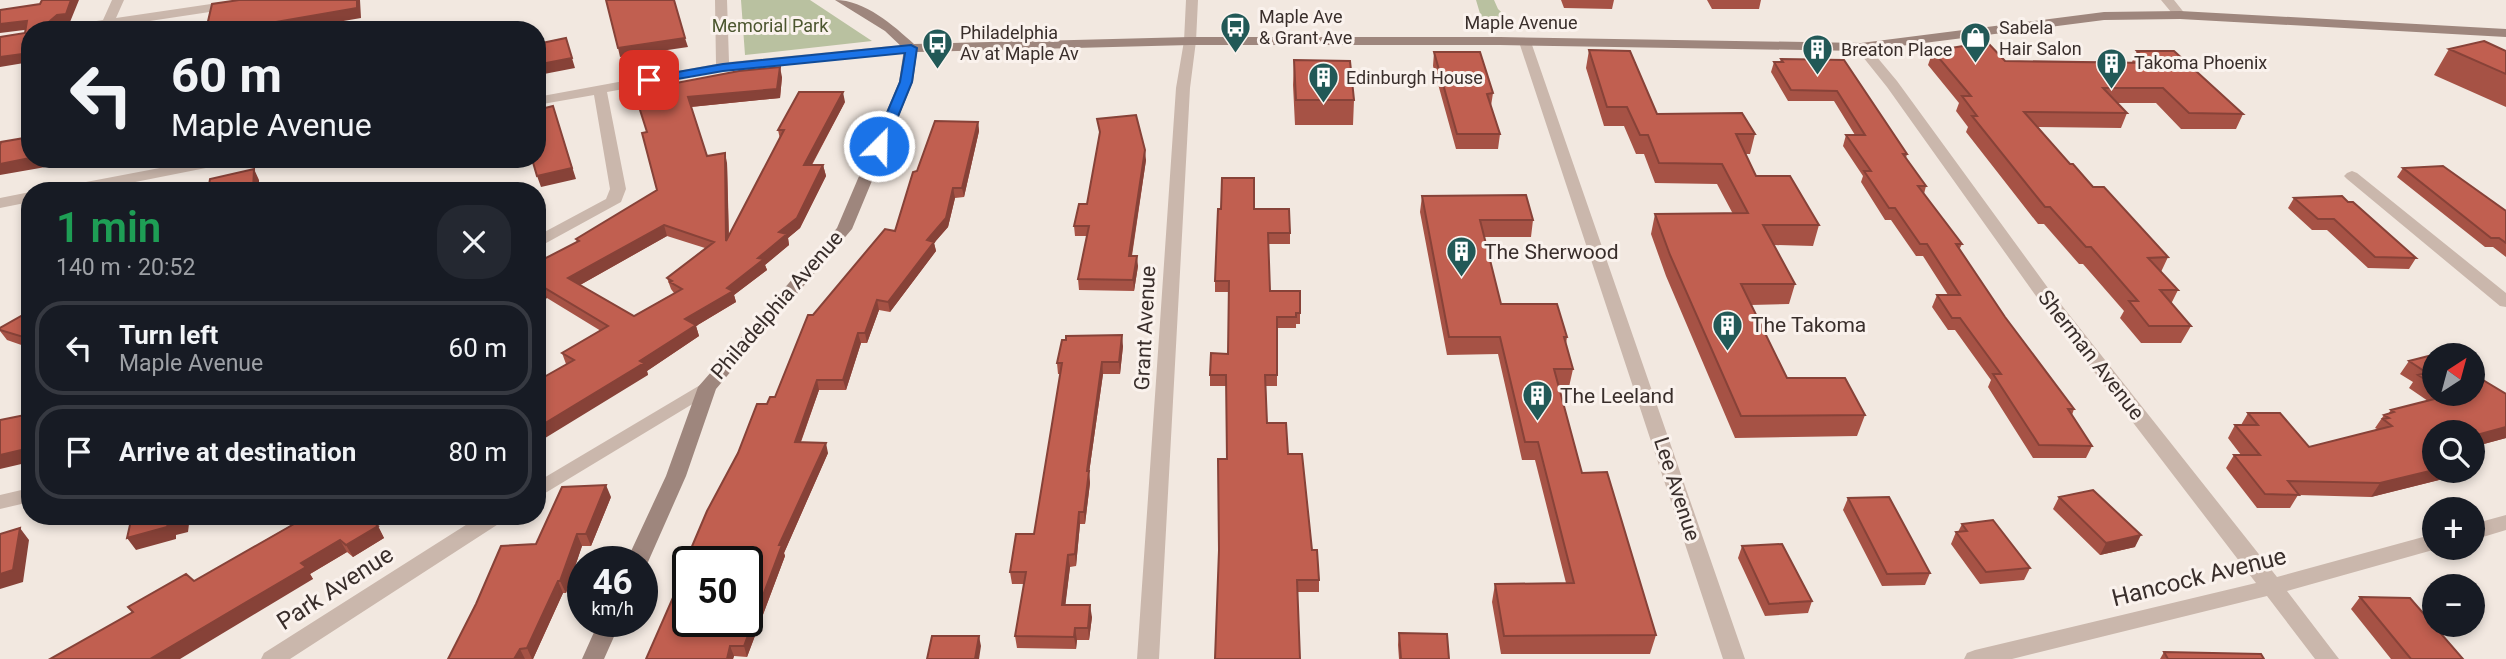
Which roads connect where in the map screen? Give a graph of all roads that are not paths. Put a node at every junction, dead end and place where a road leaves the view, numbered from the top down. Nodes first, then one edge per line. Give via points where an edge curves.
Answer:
1 (118, 0) edge
2 (262, 0) edge
3 (721, 0) edge
4 (841, 0) edge
5 (1192, 0) edge
6 (2167, 0) edge
7 (2180, 15) junction
8 (109, 21) edge
9 (121, 21) edge
10 (2506, 33) edge
11 (1190, 41) junction
12 (1525, 42) junction
13 (1861, 47) junction
14 (911, 48) junction
15 (723, 67) junction
16 (600, 89) junction
17 (546, 99) edge
18 (184, 168) edge
19 (2352, 176) dead end
20 (112, 182) edge
21 (21, 199) edge
22 (0, 203) edge
23 (546, 238) edge
24 (2506, 302) edge
25 (707, 387) junction
26 (546, 485) edge
27 (21, 497) edge
28 (0, 502) edge
29 (2506, 523) edge
30 (472, 525) edge
31 (2485, 529) edge
32 (2422, 545) edge
33 (644, 546) edge
34 (2272, 587) junction
35 (603, 637) edge
36 (272, 659) edge
37 (593, 659) edge
38 (1148, 659) edge
39 (1734, 659) edge
40 (1975, 659) edge
41 (2328, 659) edge

1 - 8 street
2 - 9 street
3 - 15 street
4 - 14 street via 890,28
5 - 11 street, Grant Avenue
6 - 7 street
7 - 10 street, Maple Avenue
7 - 13 street, Maple Avenue via 2104,16
11 - 12 street, Maple Avenue
11 - 14 street, Maple Avenue
11 - 38 street, Grant Avenue via 1183,88
12 - 13 street, Maple Avenue
12 - 39 street, Lee Avenue
13 - 34 street, Sherman Avenue via 2042,292
14 - 15 street, Maple Avenue
14 - 25 street, Philadelphia Avenue via 906,82 844,229
15 - 16 street, Maple Avenue
16 - 17 street, Maple Avenue
16 - 23 street via 618,189 613,202
18 - 20 street
19 - 24 street
21 - 22 street
25 - 26 street
25 - 33 street, Philadelphia Avenue via 677,476
27 - 28 street
29 - 31 street
30 - 36 street, Park Avenue
32 - 34 street, Hancock Avenue
34 - 40 street, Hancock Avenue
34 - 41 street, Sherman Avenue
35 - 37 street

